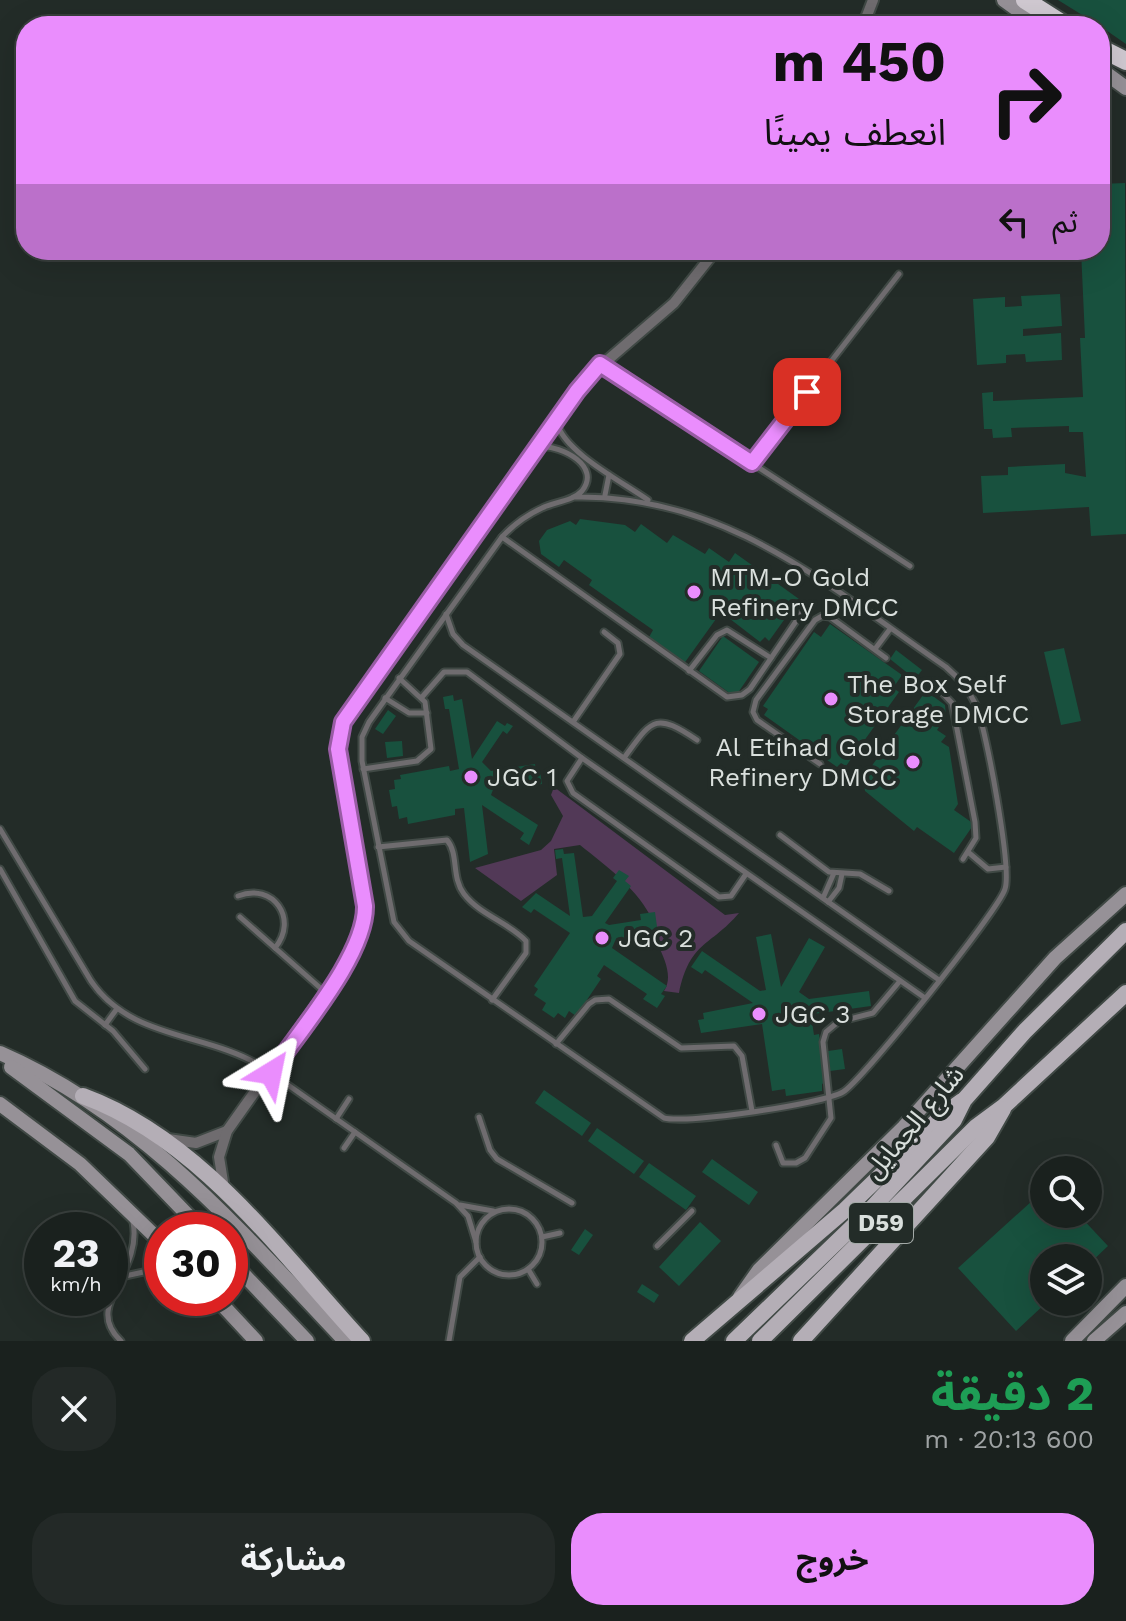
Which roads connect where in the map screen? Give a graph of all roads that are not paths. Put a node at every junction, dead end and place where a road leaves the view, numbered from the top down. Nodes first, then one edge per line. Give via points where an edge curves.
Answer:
1 (1004, 0) edge
2 (1025, 0) edge
3 (1026, 16) edge
4 (1050, 16) edge
5 (708, 260) edge
6 (899, 274) dead end
7 (600, 364) junction
8 (556, 420) junction
9 (536, 449) junction
10 (576, 454) junction
11 (752, 463) junction
12 (608, 472) junction
13 (604, 496) junction
14 (573, 497) junction
15 (652, 503) junction
16 (502, 537) junction
17 (910, 566) dead end
18 (805, 608) dead end
19 (446, 614) junction
20 (890, 629) junction
21 (604, 632) dead end
22 (875, 649) junction
23 (771, 658) junction
24 (886, 658) dead end
25 (689, 671) junction
26 (399, 678) junction
27 (932, 682) dead end
28 (422, 697) junction
29 (385, 698) junction
30 (427, 713) junction
31 (573, 722) junction
32 (697, 740) dead end
33 (582, 758) junction
34 (624, 758) junction
35 (820, 764) dead end
36 (363, 769) junction
37 (0, 829) edge
38 (780, 835) dead end
39 (378, 847) junction
40 (968, 852) junction
41 (963, 859) dead end
42 (1006, 867) junction
43 (0, 869) edge
44 (834, 873) junction
45 (746, 874) junction
46 (842, 874) junction
47 (889, 891) dead end
48 (1126, 894) edge
49 (238, 896) dead end
50 (826, 900) junction
51 (240, 917) dead end
52 (1126, 931) edge
53 (275, 948) junction
54 (939, 980) junction
55 (900, 981) junction
56 (326, 993) junction
57 (1126, 993) edge
58 (925, 998) junction
59 (492, 1000) junction
60 (116, 1010) junction
61 (105, 1025) junction
62 (556, 1044) junction
63 (0, 1056) edge
64 (145, 1069) dead end
65 (271, 1073) junction
66 (83, 1096) junction
67 (830, 1097) junction
68 (349, 1099) dead end
69 (964, 1100) junction
70 (0, 1104) edge
71 (1003, 1107) junction
72 (752, 1111) junction
73 (479, 1117) dead end
74 (336, 1119) junction
75 (227, 1131) junction
76 (355, 1132) junction
77 (163, 1137) junction
78 (776, 1145) dead end
79 (344, 1148) dead end
80 (227, 1195) junction
81 (456, 1203) junction
82 (572, 1203) dead end
83 (129, 1210) junction
84 (497, 1211) junction
85 (692, 1211) dead end
86 (185, 1212) edge
87 (144, 1225) edge
88 (560, 1233) dead end
89 (542, 1237) junction
90 (476, 1242) junction
91 (657, 1246) dead end
92 (480, 1257) junction
93 (128, 1265) edge
94 (528, 1269) junction
95 (248, 1279) edge
96 (537, 1284) dead end
97 (1126, 1286) edge
98 (739, 1299) junction
99 (1126, 1313) edge
100 (108, 1316) edge
101 (233, 1316) edge
102 (121, 1341) edge
103 (256, 1341) edge
104 (307, 1341) edge
105 (345, 1341) edge
106 (362, 1341) edge
107 (449, 1341) edge
108 (692, 1341) edge
109 (734, 1341) edge
110 (760, 1341) edge
111 (801, 1341) edge
112 (1072, 1341) edge
113 (1094, 1341) edge

1 - 3 main road
2 - 4 highway
5 - 7 street via 674,303
6 - 11 lane
7 - 8 street
7 - 11 lane
8 - 9 street
8 - 10 lane
9 - 10 lane via 552,446
9 - 56 street via 343,722 338,749 365,917 356,948
10 - 12 lane
10 - 14 lane via 586,482
11 - 17 lane
12 - 13 lane
12 - 15 lane
13 - 14 lane
13 - 15 lane
14 - 16 lane via 539,509
15 - 20 lane via 749,535
16 - 19 lane
16 - 25 lane
18 - 23 lane
19 - 26 lane
19 - 31 lane via 449,628 463,645
20 - 22 lane
20 - 42 lane via 955,675 975,703
21 - 31 lane via 618,643 620,654
22 - 24 lane
22 - 35 lane via 830,617 818,617 754,704 757,720
23 - 25 lane via 750,689 737,697 722,695
23 - 25 lane via 727,630
26 - 28 lane
26 - 29 lane
27 - 40 lane via 948,696 953,710 976,830
28 - 30 lane
28 - 33 lane via 444,672 467,672
29 - 30 lane via 409,713
29 - 36 lane via 362,737
30 - 36 lane via 432,743 428,754 417,761
31 - 34 lane
32 - 34 lane via 670,722 659,721 648,726
33 - 45 lane
33 - 45 lane via 567,781 573,793 719,897 731,896
34 - 50 lane
36 - 39 lane
37 - 60 lane via 91,981
38 - 44 lane
39 - 59 lane via 398,929
39 - 59 lane via 447,840 455,879 464,894 526,941 526,953
40 - 41 lane
40 - 42 lane via 988,869
42 - 54 lane via 1002,897
43 - 61 lane via 75,1001
44 - 46 lane
44 - 50 lane
45 - 55 lane
46 - 47 lane via 860,874
46 - 50 lane via 839,888
48 - 98 main road via 1055,958 904,1127 759,1270
49 - 53 lane via 257,893 274,902 285,917 287,929
50 - 54 lane
51 - 53 lane
52 - 69 main road, شارع الجمايل / D59 via 1035,1019
53 - 56 lane
54 - 58 lane
55 - 58 lane
55 - 67 lane via 873,1013 838,1022 826,1032
56 - 65 street
57 - 71 main road, شارع الجمايل / D59
58 - 67 lane via 851,1086
59 - 62 lane
60 - 61 lane
60 - 65 lane via 241,1055
61 - 64 lane
62 - 72 lane via 664,1118
62 - 72 lane via 589,1004 609,999 681,1048 734,1046 742,1056
63 - 66 main road
63 - 86 main road via 129,1154
65 - 74 lane
65 - 75 street
66 - 77 main road
66 - 105 main road via 145,1141 201,1193
67 - 72 lane
67 - 78 lane via 829,1122 802,1160 783,1163
68 - 74 lane
69 - 98 main road
69 - 109 main road, شارع الجمايل / D59 via 954,1120 872,1208
70 - 83 main road via 80,1164
71 - 110 main road, شارع الجمايل / D59 via 976,1127
71 - 111 main road via 987,1137
73 - 82 lane via 497,1159
74 - 76 lane
75 - 77 street via 196,1143
75 - 80 street via 219,1170
76 - 79 lane
76 - 81 lane
77 - 80 main road
80 - 106 main road
81 - 84 lane
81 - 90 lane via 468,1216
83 - 87 main road
83 - 93 lane via 135,1244
84 - 89 lane via 529,1215
84 - 90 lane via 479,1227
85 - 91 lane
88 - 89 lane
89 - 94 lane via 538,1258
90 - 92 lane
92 - 94 lane via 505,1275
92 - 107 lane via 460,1277
94 - 96 lane
95 - 104 main road
97 - 112 main road
98 - 108 main road
99 - 113 main road
100 - 102 lane
101 - 103 main road

